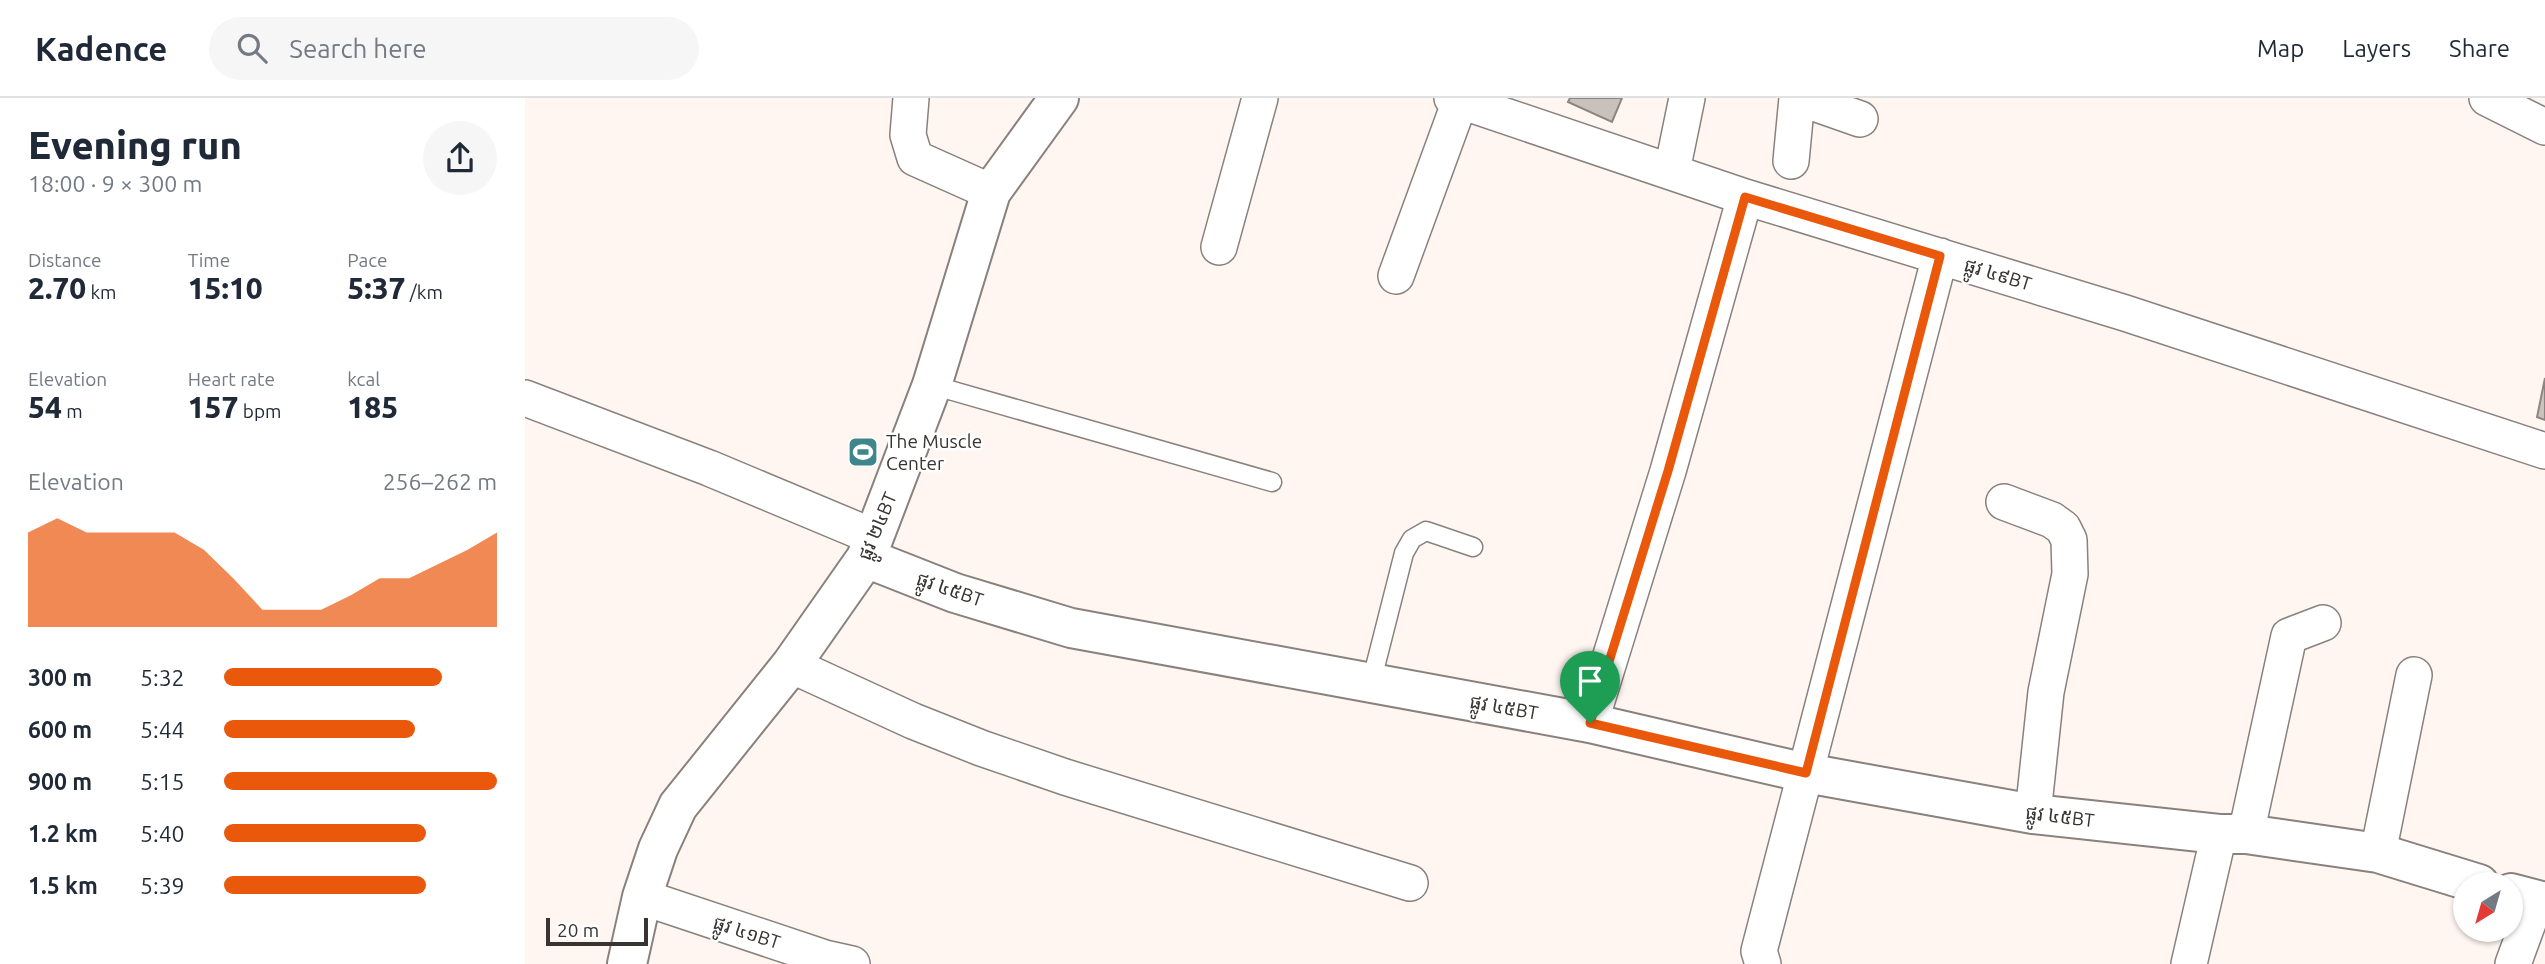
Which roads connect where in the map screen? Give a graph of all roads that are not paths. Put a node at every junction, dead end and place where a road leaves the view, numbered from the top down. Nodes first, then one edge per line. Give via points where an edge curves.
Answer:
1 (911, 98) edge
2 (1059, 98) edge
3 (1260, 98) edge
4 (1687, 98) edge
5 (1799, 98) edge
6 (2487, 98) edge
7 (1456, 100) edge
8 (1860, 118) dead end
9 (2545, 127) edge
10 (1791, 161) dead end
11 (1672, 171) junction
12 (991, 192) junction
13 (1745, 197) junction
14 (1219, 247) dead end
15 (1940, 256) junction
16 (1396, 276) dead end
17 (932, 385) junction
18 (525, 398) edge
19 (2545, 451) edge
20 (1272, 482) dead end
21 (2004, 502) dead end
22 (870, 547) junction
23 (1473, 547) dead end
24 (2323, 623) dead end
25 (791, 665) junction
26 (2414, 675) dead end
27 (1371, 683) junction
28 (1590, 723) junction
29 (1806, 773) junction
30 (2033, 814) junction
31 (2233, 834) junction
32 (2378, 853) junction
33 (2453, 876) edge
34 (1410, 883) dead end
35 (642, 897) junction
36 (2531, 899) edge
37 (627, 964) edge
38 (852, 964) edge
39 (1763, 964) edge
40 (2189, 964) edge
41 (2513, 964) edge

1 - 12 street via 908,135 915,158
2 - 12 street, ផ្លូវ ២៤BT
3 - 14 street
4 - 11 street
5 - 8 street
5 - 10 street
6 - 9 street
7 - 11 street, ផ្លូវ ៤៩BT
7 - 16 street
11 - 13 street, ផ្លូវ ៤៩BT
12 - 17 street, ផ្លូវ ២៤BT
13 - 15 street, ផ្លូវ ៤៩BT
13 - 28 street via 1668,471
15 - 19 street, ផ្លូវ ៤៩BT
15 - 29 street
17 - 20 lane
17 - 22 street, ផ្លូវ ២៤BT
18 - 22 street via 709,468
21 - 30 street via 2052,520 2069,540 2070,573 2046,692
22 - 25 street, ផ្លូវ ២៤BT
22 - 27 street, ផ្លូវ ៤៥BT via 955,593 1071,628
23 - 27 lane via 1426,531 1412,539 1404,553
24 - 31 street via 2289,636
25 - 34 street via 981,748
25 - 35 street, ផ្លូវ ២៤BT via 678,806
26 - 32 street
27 - 28 street, ផ្លូវ ៤៥BT
28 - 29 street, ផ្លូវ ៤៥BT
29 - 30 street, ផ្លូវ ៤៥BT
29 - 39 street via 1759,951
30 - 31 street, ផ្លូវ ៤៥BT
31 - 32 street, ផ្លូវ ៤៥BT
31 - 40 street
32 - 33 street, ផ្លូវ ៤៥BT
35 - 37 street, ផ្លូវ ២៤BT
35 - 38 street, ផ្លូវ ៤១BT
36 - 41 street

